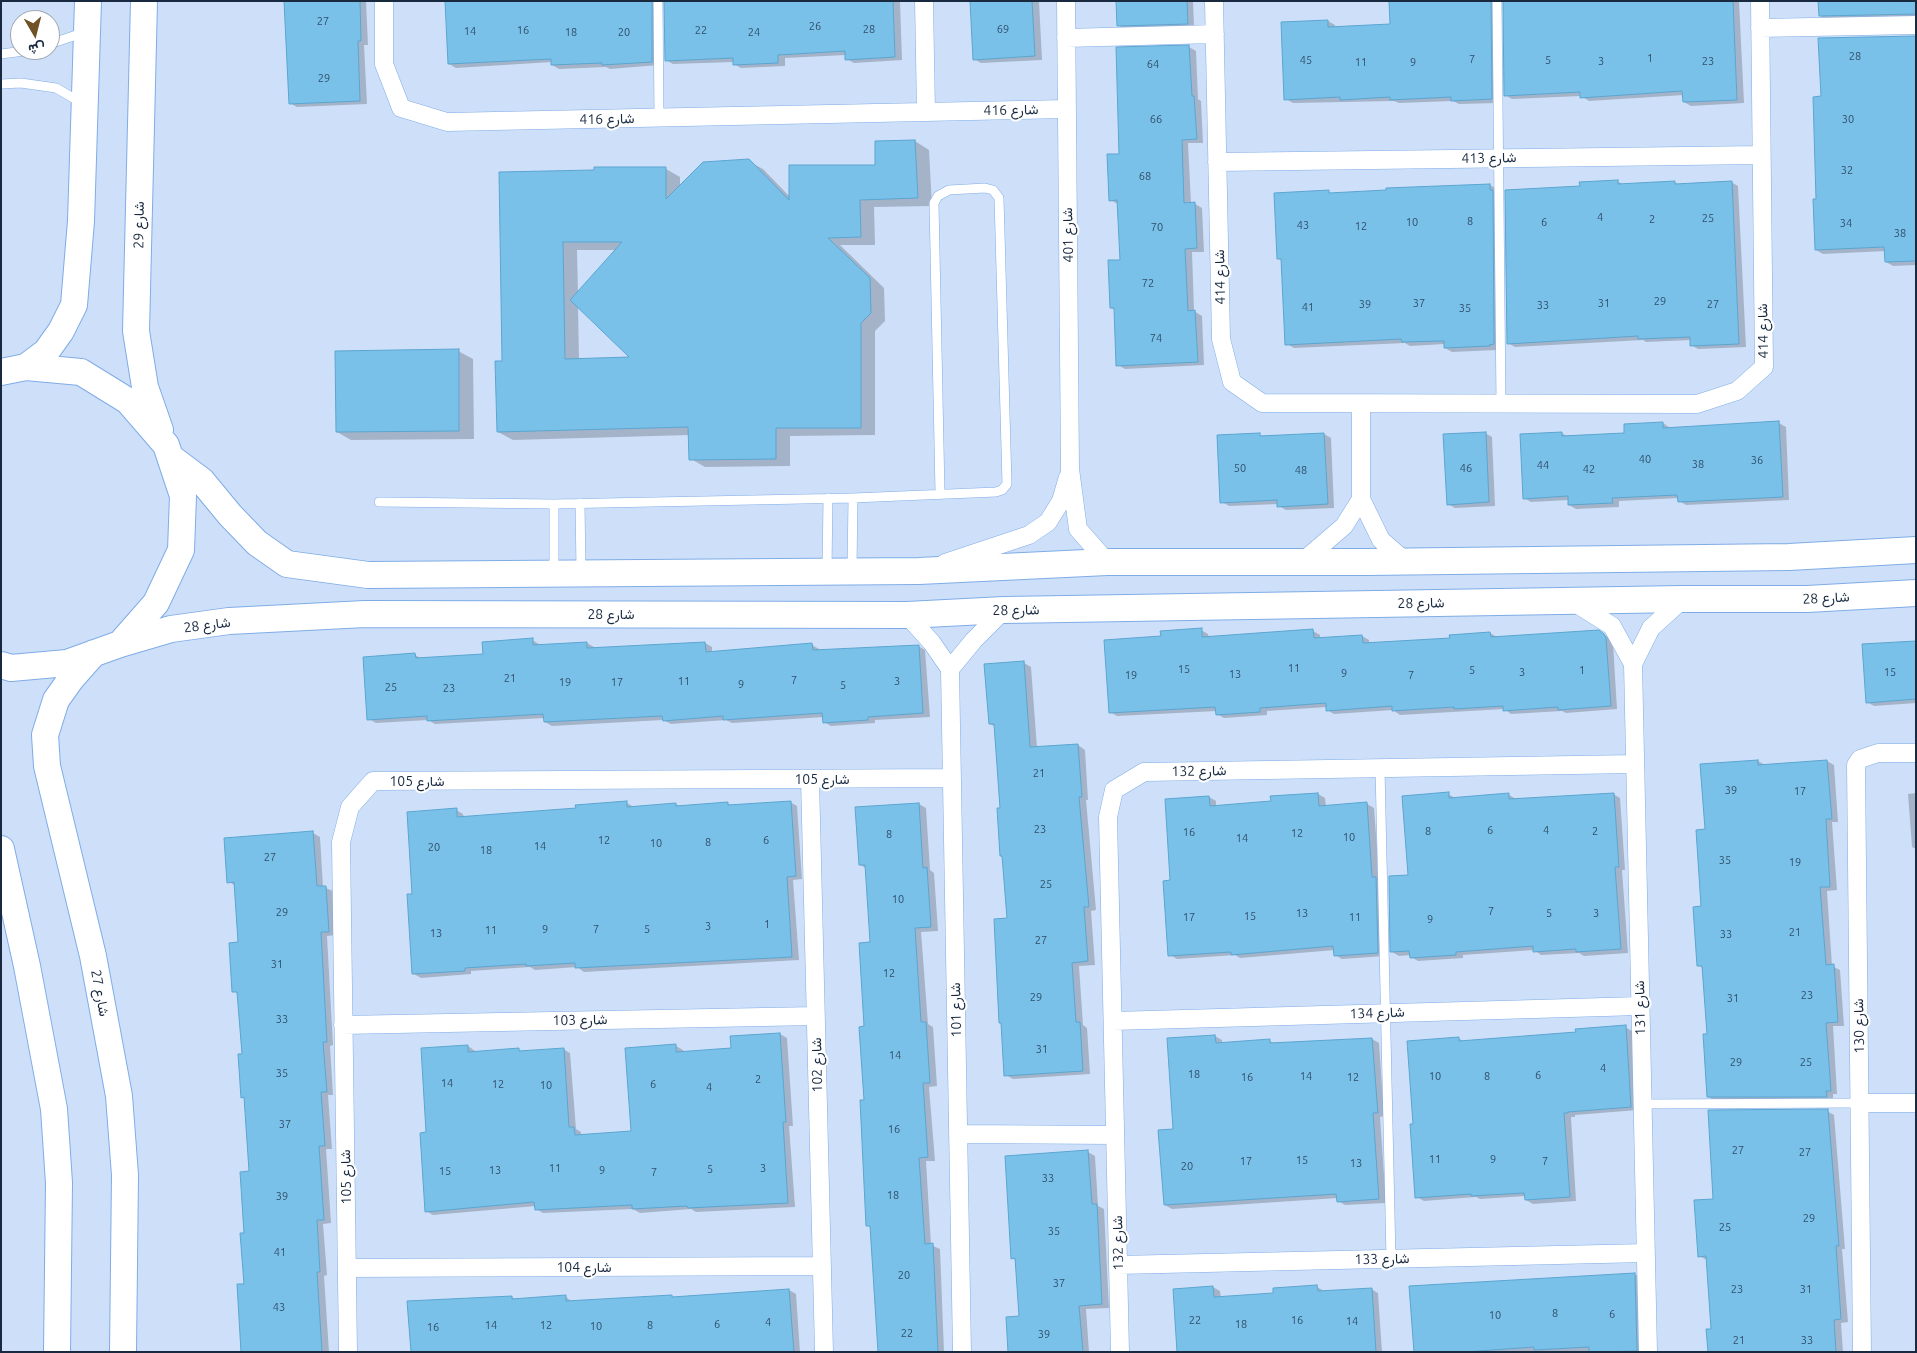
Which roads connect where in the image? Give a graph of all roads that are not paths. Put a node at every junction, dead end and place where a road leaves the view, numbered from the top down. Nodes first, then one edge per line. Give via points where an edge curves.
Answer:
1 (88, 1) edge
2 (144, 1) edge
3 (384, 1) edge
4 (658, 1) edge
5 (924, 1) edge
6 (1066, 1) edge
7 (1214, 1) edge
8 (1496, 1) edge
9 (1760, 1) edge
10 (1916, 25) edge
11 (1760, 28) junction
12 (87, 31) junction
13 (1215, 34) junction
14 (1066, 38) junction
15 (60, 40) edge
16 (1, 84) edge
17 (85, 105) junction
18 (1067, 108) junction
19 (926, 112) junction
20 (659, 118) junction
21 (1761, 155) junction
22 (1498, 158) junction
23 (1217, 162) junction
24 (13, 370) edge
25 (1361, 404) junction
26 (1501, 404) junction
27 (168, 451) junction
28 (1070, 469) junction
29 (940, 494) junction
30 (828, 498) junction
31 (853, 498) junction
32 (1362, 499) junction
33 (379, 502) dead end
34 (580, 503) junction
35 (554, 504) junction
36 (1916, 550) edge
37 (1405, 561) junction
38 (1107, 562) junction
39 (1302, 562) junction
40 (919, 571) junction
41 (827, 572) junction
42 (852, 572) junction
43 (554, 574) junction
44 (580, 574) junction
45 (1916, 593) edge
46 (1683, 599) junction
47 (1572, 601) junction
48 (1004, 610) junction
49 (907, 614) junction
50 (120, 644) junction
51 (94, 653) junction
52 (1633, 664) junction
53 (1, 665) edge
54 (950, 669) junction
55 (1916, 753) edge
56 (1635, 764) junction
57 (1380, 768) junction
58 (952, 778) junction
59 (810, 779) junction
60 (1, 849) edge
61 (1640, 1006) junction
62 (1386, 1013) junction
63 (816, 1016) junction
64 (1113, 1021) junction
65 (344, 1025) junction
66 (1860, 1103) junction
67 (1916, 1103) edge
68 (1643, 1104) junction
69 (958, 1134) junction
70 (1116, 1135) junction
71 (1646, 1253) junction
72 (1391, 1259) junction
73 (1118, 1265) junction
74 (822, 1266) junction
75 (347, 1268) junction
76 (57, 1352) edge
77 (123, 1352) edge
78 (348, 1352) edge
79 (824, 1352) edge
80 (962, 1352) edge
81 (1120, 1352) edge
82 (1648, 1352) edge
83 (1862, 1352) edge

1 - 12 street
2 - 27 street, شارع 29 via 136,331 145,388
3 - 20 street, شارع 416 via 384,64 401,108 447,122
4 - 20 lane
5 - 19 street
6 - 14 street, شارع 401
7 - 13 street, شارع 414
8 - 22 lane
9 - 11 street, شارع 414
10 - 11 street
11 - 21 street, شارع 414
12 - 15 lane
12 - 17 street
13 - 14 street
13 - 23 street, شارع 414
14 - 18 street, شارع 401
16 - 17 lane via 21,82 56,88
17 - 24 street via 74,305 46,352
18 - 19 street, شارع 416
18 - 28 street, شارع 401
19 - 20 street, شارع 416
21 - 22 street, شارع 413
21 - 26 street, شارع 414 via 1764,367 1737,391 1697,404
22 - 23 street, شارع 413
22 - 26 lane
23 - 25 street, شارع 414 via 1221,339 1232,382 1262,403
24 - 27 street via 82,372 128,401
25 - 26 street, شارع 414
25 - 32 street
27 - 43 street via 202,482 257,543 287,564 368,575
27 - 50 street, شارع 29 via 183,496 181,550 156,603
28 - 38 street, شارع 401 via 1078,529
28 - 40 street, شارع 401 via 1061,501 1048,522 1030,535
29 - 29 lane via 996,492 1007,484 999,198 993,190 985,188 949,190 938,196 934,203
29 - 31 lane
30 - 31 lane
30 - 34 lane
30 - 41 lane
31 - 42 lane
32 - 37 street via 1381,540
32 - 39 street via 1344,526
33 - 35 lane
34 - 35 lane
34 - 44 lane
35 - 43 lane
36 - 37 street via 1789,557
37 - 39 street
38 - 39 street
38 - 40 street
40 - 42 street
41 - 42 street
41 - 44 street
43 - 44 street
45 - 46 street, شارع 28 via 1807,600
46 - 47 street, شارع 28
46 - 52 street, شارع 131 via 1650,628
47 - 48 street, شارع 28
47 - 52 street, شارع 131 via 1612,626
48 - 49 street, شارع 28
48 - 54 street
49 - 50 street, شارع 28 via 365,614 229,621 171,629
49 - 54 street
50 - 51 street, شارع 28
51 - 53 street, شارع 28 via 67,663 11,668
51 - 77 street, شارع 27 via 56,700 45,735 47,766 93,956 119,1096 125,1175
52 - 56 street, شارع 131
54 - 58 street, شارع 101
55 - 66 street, شارع 130 via 1878,753 1860,758 1856,765
56 - 57 street, شارع 132
56 - 61 street, شارع 131
57 - 62 lane
57 - 64 street, شارع 132 via 1144,772 1114,790 1108,817
58 - 59 street, شارع 105
58 - 69 street, شارع 101
59 - 63 street, شارع 102
59 - 65 street, شارع 105 via 373,781 350,806 341,842
60 - 76 street via 54,1110 60,1183
61 - 62 street, شارع 134
61 - 68 street, شارع 131
62 - 64 street, شارع 134
62 - 72 lane
63 - 65 street, شارع 103
63 - 74 street, شارع 102
64 - 70 street, شارع 132
65 - 75 street, شارع 105
66 - 67 street
66 - 68 lane
66 - 83 street, شارع 130
68 - 71 street, شارع 131
69 - 70 street
69 - 80 street, شارع 101
70 - 73 street, شارع 132
71 - 72 street, شارع 133
71 - 82 street, شارع 131
72 - 73 street, شارع 133
73 - 81 street, شارع 132
74 - 75 street, شارع 104
74 - 79 street, شارع 102
75 - 78 street, شارع 105

